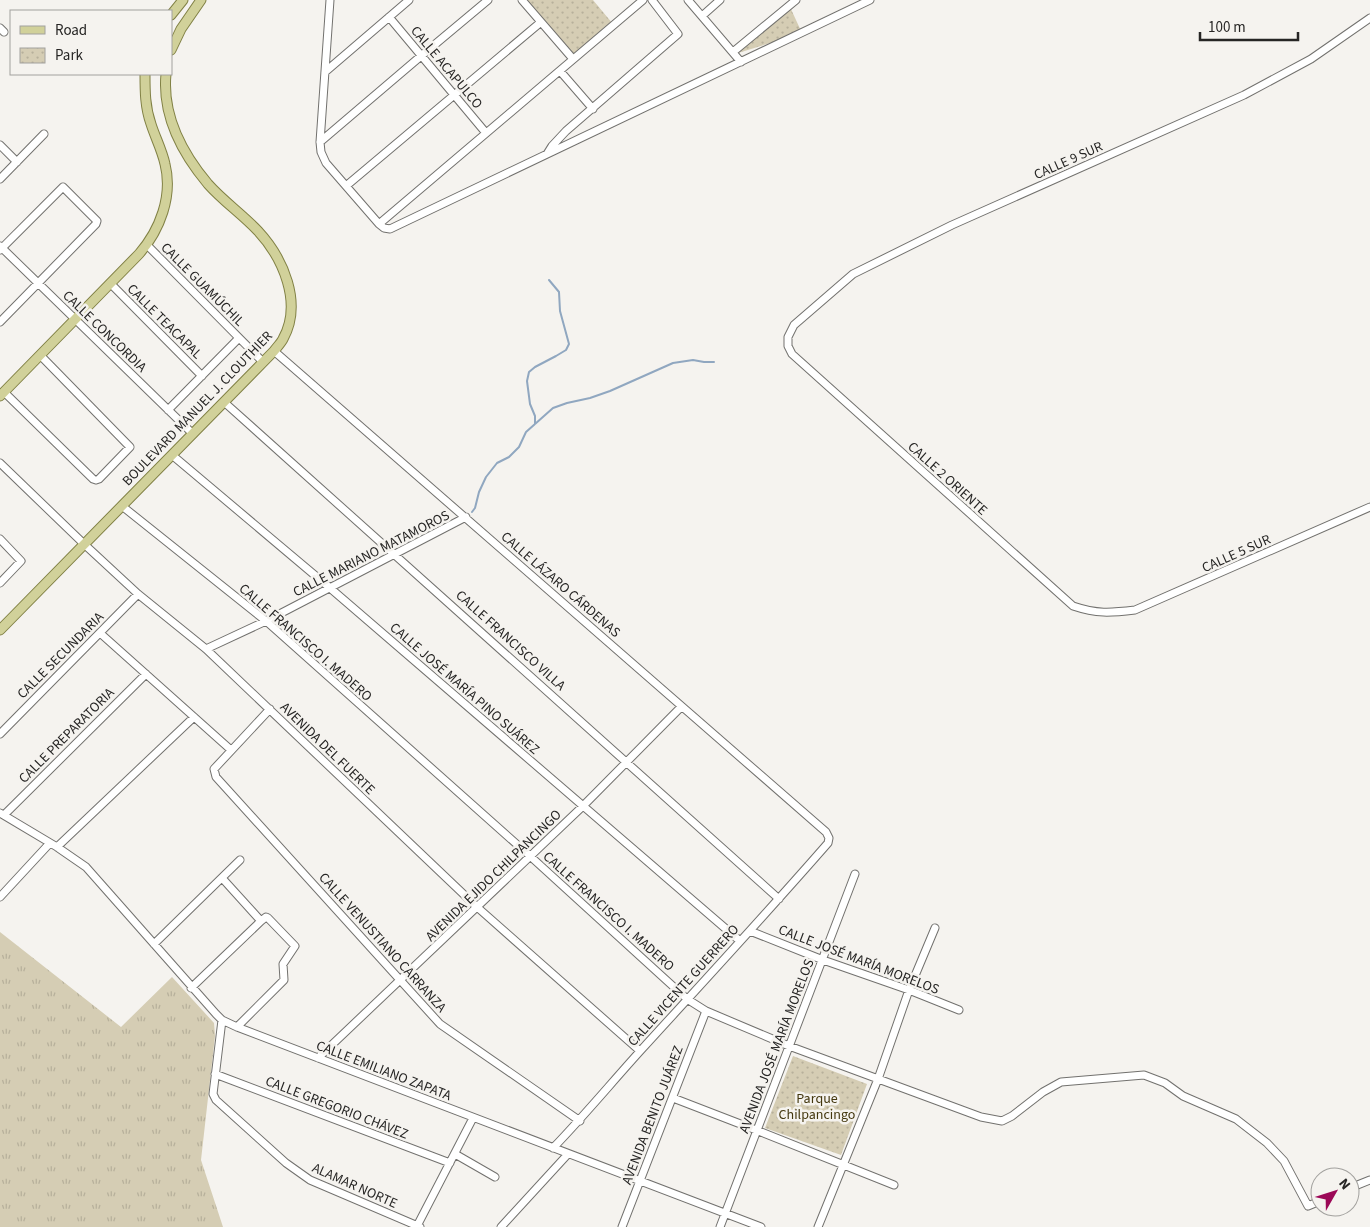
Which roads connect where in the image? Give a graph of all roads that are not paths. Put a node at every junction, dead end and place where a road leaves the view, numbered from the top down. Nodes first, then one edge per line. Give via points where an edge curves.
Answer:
1 (183, 0) edge
2 (201, 0) edge
3 (330, 0) edge
4 (409, 0) edge
5 (488, 0) edge
6 (522, 0) edge
7 (644, 0) edge
8 (652, 0) edge
9 (688, 0) edge
10 (720, 0) edge
11 (796, 0) edge
12 (870, 0) edge
13 (172, 14) edge
14 (702, 16) junction
15 (389, 17) junction
16 (1370, 18) edge
17 (541, 22) junction
18 (172, 48) edge
19 (733, 52) junction
20 (421, 56) junction
21 (573, 59) junction
22 (741, 62) junction
23 (560, 70) junction
24 (325, 72) junction
25 (145, 75) edge
26 (166, 75) edge
27 (454, 95) junction
28 (593, 109) junction
29 (486, 133) junction
30 (44, 134) dead end
31 (320, 142) junction
32 (0, 145) edge
33 (547, 154) junction
34 (17, 162) junction
35 (0, 179) edge
36 (346, 186) junction
37 (381, 226) junction
38 (147, 246) junction
39 (1, 248) edge
40 (38, 283) junction
41 (110, 283) junction
42 (75, 320) junction
43 (0, 322) edge
44 (788, 337) joint
45 (239, 338) junction
46 (274, 351) junction
47 (40, 356) junction
48 (263, 362) junction
49 (202, 376) junction
50 (2, 394) edge
51 (224, 402) junction
52 (168, 410) junction
53 (193, 434) junction
54 (172, 455) junction
55 (0, 463) edge
56 (122, 506) junction
57 (1370, 507) edge
58 (466, 517) junction
59 (0, 539) edge
60 (84, 544) junction
61 (396, 554) junction
62 (0, 584) edge
63 (330, 588) junction
64 (138, 594) junction
65 (1109, 614) joint
66 (266, 621) junction
67 (0, 630) edge
68 (100, 633) junction
69 (206, 649) junction
70 (146, 674) junction
71 (681, 706) junction
72 (270, 709) junction
73 (194, 717) junction
74 (0, 734) edge
75 (231, 750) junction
76 (627, 761) junction
77 (583, 806) junction
78 (2, 814) edge
79 (829, 838) joint
80 (50, 842) junction
81 (57, 847) junction
82 (530, 856) junction
83 (240, 860) dead end
84 (855, 874) dead end
85 (222, 878) junction
86 (0, 897) edge
87 (779, 899) junction
88 (477, 907) junction
89 (261, 921) junction
90 (935, 928) dead end
91 (750, 931) junction
92 (740, 941) junction
93 (154, 944) junction
94 (823, 960) junction
95 (400, 980) junction
96 (192, 988) junction
97 (909, 990) junction
98 (687, 999) junction
99 (959, 1010) dead end
100 (706, 1011) junction
101 (222, 1020) junction
102 (237, 1027) junction
103 (788, 1046) junction
104 (640, 1051) junction
105 (318, 1058) junction
106 (215, 1074) junction
107 (878, 1079) junction
108 (673, 1098) junction
109 (473, 1118) junction
110 (580, 1121) junction
111 (756, 1130) junction
112 (553, 1148) junction
113 (454, 1154) junction
114 (568, 1154) junction
115 (450, 1163) junction
116 (843, 1165) junction
117 (495, 1177) dead end
118 (640, 1181) junction
119 (894, 1186) dead end
120 (1310, 1205) edge
121 (725, 1213) junction
122 (419, 1226) edge
123 (501, 1227) edge
124 (622, 1227) edge
125 (720, 1227) edge
126 (761, 1227) edge
127 (818, 1227) edge

1 - 13 main road
2 - 18 main road
3 - 24 street
4 - 15 street
5 - 20 street
6 - 17 street
7 - 21 street
8 - 28 street via 678,34
9 - 14 street
10 - 14 street
11 - 19 street
12 - 22 street
14 - 19 street
15 - 20 street, CALLE ACAPULCO
15 - 24 street
16 - 44 street, CALLE 9 SUR via 1311,59 1244,95 952,225 853,274 794,324
17 - 21 street
17 - 27 street
19 - 22 street
20 - 27 street, CALLE ACAPULCO
20 - 31 street
21 - 23 street
22 - 33 street
23 - 28 street
23 - 29 street
24 - 31 street
25 - 38 main road via 146,102 165,162 167,188 162,214
26 - 46 main road, BOULEVARD MANUEL J. CLOUTHIER via 169,112 182,148 209,186 266,240 284,271 292,305 283,340
27 - 29 street, CALLE ACAPULCO
27 - 36 street
28 - 33 street via 561,136
29 - 37 street
30 - 34 street
31 - 36 street via 322,158
32 - 34 street
33 - 37 street via 394,228
34 - 35 street
36 - 37 street
38 - 41 main road
38 - 45 street, CALLE GUAMÚCHIL
39 - 40 street, CALLE CONCORDIA
39 - 40 street via 63,188 97,220
40 - 42 street, CALLE CONCORDIA
40 - 43 street
41 - 42 main road
41 - 49 street, CALLE TEACAPAL
42 - 47 main road
42 - 52 street, CALLE CONCORDIA
44 - 65 street, CALLE 2 ORIENTE via 792,354 1073,606
45 - 48 street, CALLE GUAMÚCHIL
45 - 49 street
46 - 48 main road, BOULEVARD MANUEL J. CLOUTHIER
46 - 58 street, CALLE LÁZARO CÁRDENAS
47 - 50 main road
47 - 50 street via 130,447 99,479 93,479
48 - 51 main road, BOULEVARD MANUEL J. CLOUTHIER
49 - 52 street
51 - 53 main road, BOULEVARD MANUEL J. CLOUTHIER
51 - 61 street, CALLE FRANCISCO VILLA
52 - 53 street, CALLE CONCORDIA
53 - 54 main road, BOULEVARD MANUEL J. CLOUTHIER
54 - 56 main road, BOULEVARD MANUEL J. CLOUTHIER
54 - 63 street, CALLE JOSÉ MARÍA PINO SUÁREZ
55 - 60 street, AVENIDA DEL FUERTE
56 - 60 main road, BOULEVARD MANUEL J. CLOUTHIER
56 - 66 street, CALLE FRANCISCO I. MADERO
57 - 65 street, CALLE 5 SUR via 1135,610
58 - 61 street, CALLE MARIANO MATAMOROS
58 - 71 street, CALLE LÁZARO CÁRDENAS
59 - 62 street via 21,561
60 - 64 street, AVENIDA DEL FUERTE
60 - 67 main road, BOULEVARD MANUEL J. CLOUTHIER
61 - 63 street, CALLE MARIANO MATAMOROS
61 - 76 street, CALLE FRANCISCO VILLA
63 - 66 street, CALLE MARIANO MATAMOROS
63 - 77 street, CALLE JOSÉ MARÍA PINO SUÁREZ
64 - 68 street, CALLE SECUNDARIA
64 - 69 street, AVENIDA DEL FUERTE
66 - 69 street, CALLE MARIANO MATAMOROS
66 - 82 street, CALLE FRANCISCO I. MADERO
68 - 70 street
68 - 74 street, CALLE SECUNDARIA
69 - 72 street, AVENIDA DEL FUERTE
70 - 73 street
70 - 78 street, CALLE PREPARATORIA
71 - 76 street, AVENIDA EJIDO CHILPANCINGO
71 - 79 street, CALLE LÁZARO CÁRDENAS
72 - 75 street
72 - 88 street, AVENIDA DEL FUERTE
73 - 75 street
73 - 81 street
75 - 95 street, CALLE VENUSTIANO CARRANZA via 214,769 216,776
76 - 77 street, AVENIDA EJIDO CHILPANCINGO
76 - 87 street, CALLE FRANCISCO VILLA
77 - 82 street, AVENIDA EJIDO CHILPANCINGO
77 - 92 street, CALLE JOSÉ MARÍA PINO SUÁREZ
78 - 80 street, CALLE EMILIANO ZAPATA
79 - 87 street, CALLE VICENTE GUERRERO
80 - 81 street, CALLE EMILIANO ZAPATA
80 - 86 street
81 - 93 street, CALLE EMILIANO ZAPATA via 86,867
82 - 88 street, AVENIDA EJIDO CHILPANCINGO
82 - 98 street, CALLE FRANCISCO I. MADERO
83 - 85 street
84 - 94 street, AVENIDA JOSÉ MARÍA MORELOS
85 - 89 street
85 - 93 street
87 - 91 street, CALLE VICENTE GUERRERO
88 - 95 street, AVENIDA EJIDO CHILPANCINGO
88 - 104 street, AVENIDA DEL FUERTE
89 - 96 street
89 - 102 street via 268,918 295,946 282,964 284,980
90 - 97 street
91 - 92 street, CALLE VICENTE GUERRERO
91 - 94 street, CALLE JOSÉ MARÍA MORELOS
92 - 98 street, CALLE VICENTE GUERRERO
93 - 96 street, CALLE EMILIANO ZAPATA
94 - 97 street, CALLE JOSÉ MARÍA MORELOS
94 - 103 street, AVENIDA JOSÉ MARÍA MORELOS
95 - 105 street, AVENIDA EJIDO CHILPANCINGO
95 - 110 street, CALLE VENUSTIANO CARRANZA via 440,1024
96 - 101 street, CALLE EMILIANO ZAPATA
97 - 99 street, CALLE JOSÉ MARÍA MORELOS
97 - 107 street
98 - 100 street, CALLE FRANCISCO I. MADERO
98 - 104 street, CALLE VICENTE GUERRERO
100 - 103 street, CALLE FRANCISCO I. MADERO
100 - 108 street, AVENIDA BENITO JUÁREZ
101 - 102 street, CALLE EMILIANO ZAPATA
101 - 106 street
102 - 105 street, CALLE EMILIANO ZAPATA
103 - 107 street, CALLE FRANCISCO I. MADERO
103 - 111 street, AVENIDA JOSÉ MARÍA MORELOS
104 - 110 street, CALLE VICENTE GUERRERO
105 - 109 street, CALLE EMILIANO ZAPATA
106 - 115 street, CALLE GREGORIO CHÁVEZ
106 - 122 street, ALAMAR NORTE via 213,1094 216,1100 286,1163 310,1180
107 - 116 street
107 - 120 street, CALLE FRANCISCO I. MADERO via 980,1117 1002,1121 1061,1082 1144,1076 1166,1083 1183,1096 1236,1120 1267,1143 1284,1161
108 - 111 street
108 - 118 street, AVENIDA BENITO JUÁREZ
109 - 112 street, CALLE EMILIANO ZAPATA
109 - 113 street
110 - 112 street, CALLE VICENTE GUERRERO
111 - 116 street
111 - 121 street, AVENIDA JOSÉ MARÍA MORELOS
112 - 114 street, CALLE EMILIANO ZAPATA
113 - 115 street
113 - 117 street
114 - 118 street, CALLE EMILIANO ZAPATA
114 - 123 street
115 - 122 street
116 - 119 street
116 - 127 street
118 - 121 street, CALLE EMILIANO ZAPATA
118 - 124 street, AVENIDA BENITO JUÁREZ
121 - 125 street, AVENIDA JOSÉ MARÍA MORELOS
121 - 126 street, CALLE EMILIANO ZAPATA

